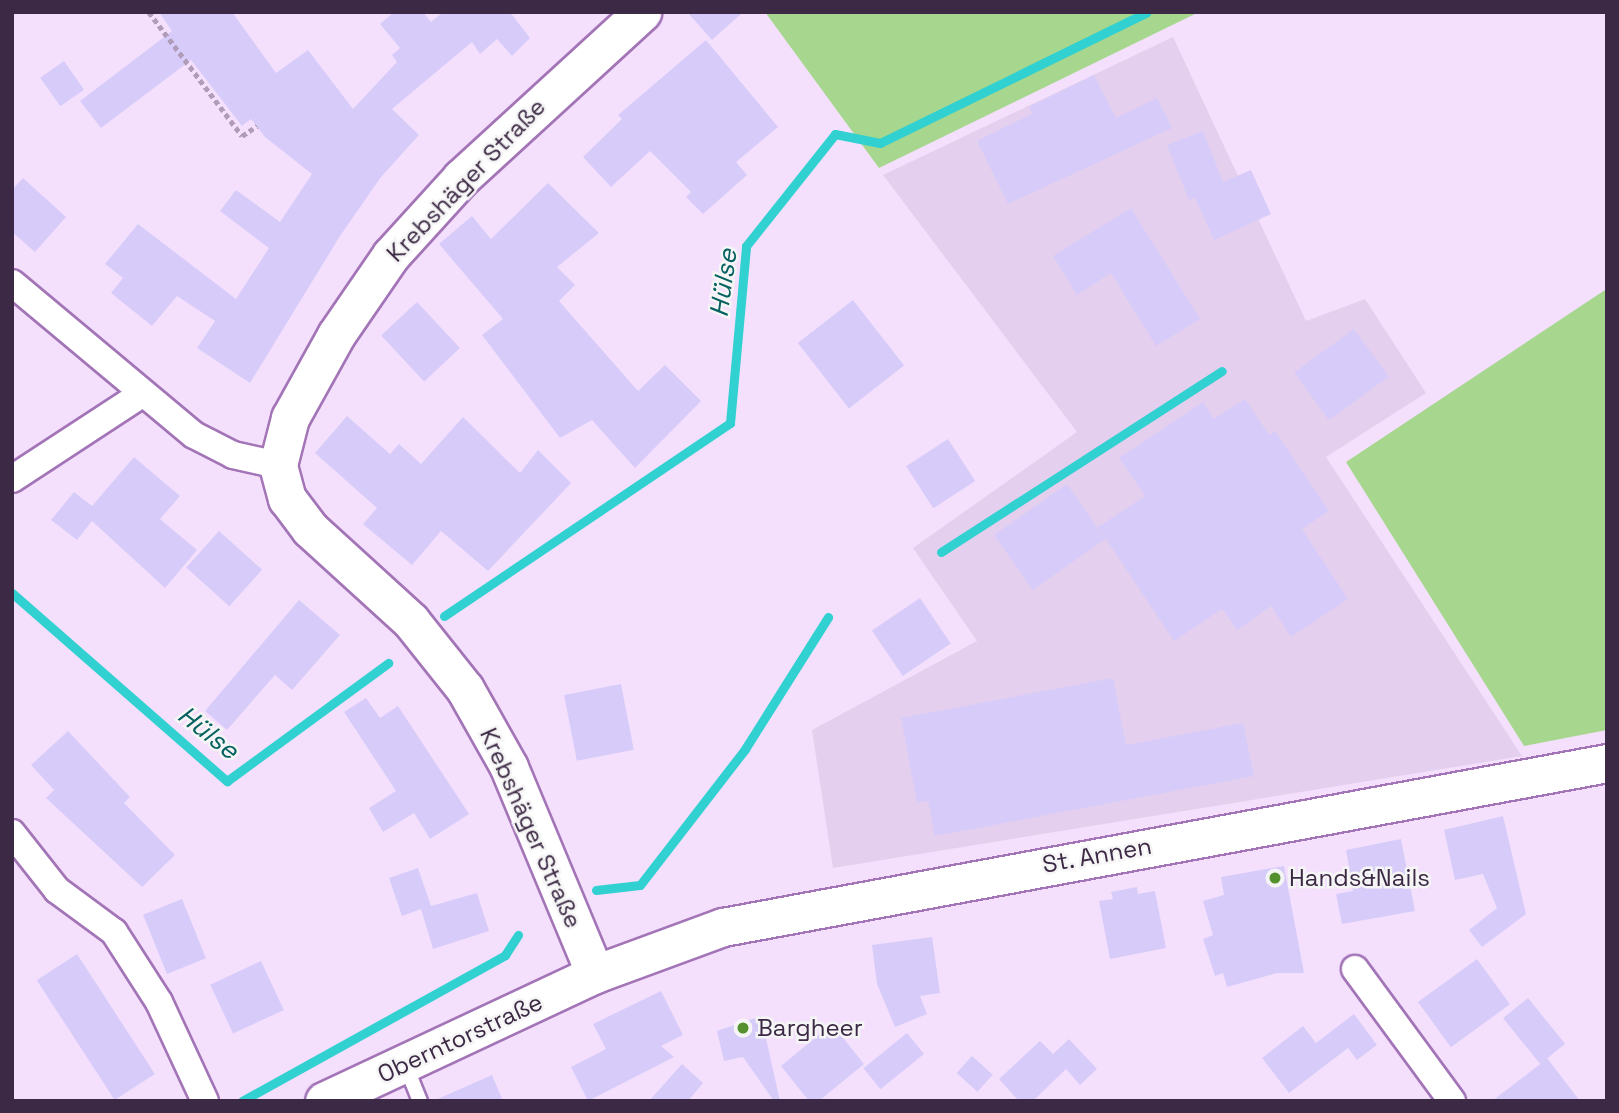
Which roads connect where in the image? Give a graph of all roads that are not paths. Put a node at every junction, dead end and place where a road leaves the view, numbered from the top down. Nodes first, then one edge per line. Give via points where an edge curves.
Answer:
1 (642, 12) edge
2 (12, 283) edge
3 (142, 394) junction
4 (278, 465) junction
5 (12, 479) edge
6 (1607, 763) edge
7 (12, 833) edge
8 (1355, 970) dead end
9 (595, 974) junction
10 (405, 1064) junction
11 (205, 1101) edge
12 (324, 1101) edge
13 (420, 1101) edge
14 (1452, 1101) edge

1 - 4 main road, Krebshäger Straße via 471,168 391,256 336,335 290,418
2 - 3 street
3 - 4 street via 194,435 233,455
3 - 5 street
4 - 9 main road, Krebshäger Straße via 287,499 310,529 411,621 465,689 509,766
6 - 9 main road, St. Annen via 779,914 723,928
7 - 11 street via 57,890 114,932 159,1002
8 - 14 street
9 - 10 main road, Oberntorstraße
10 - 12 main road, Oberntorstraße
10 - 13 lane

